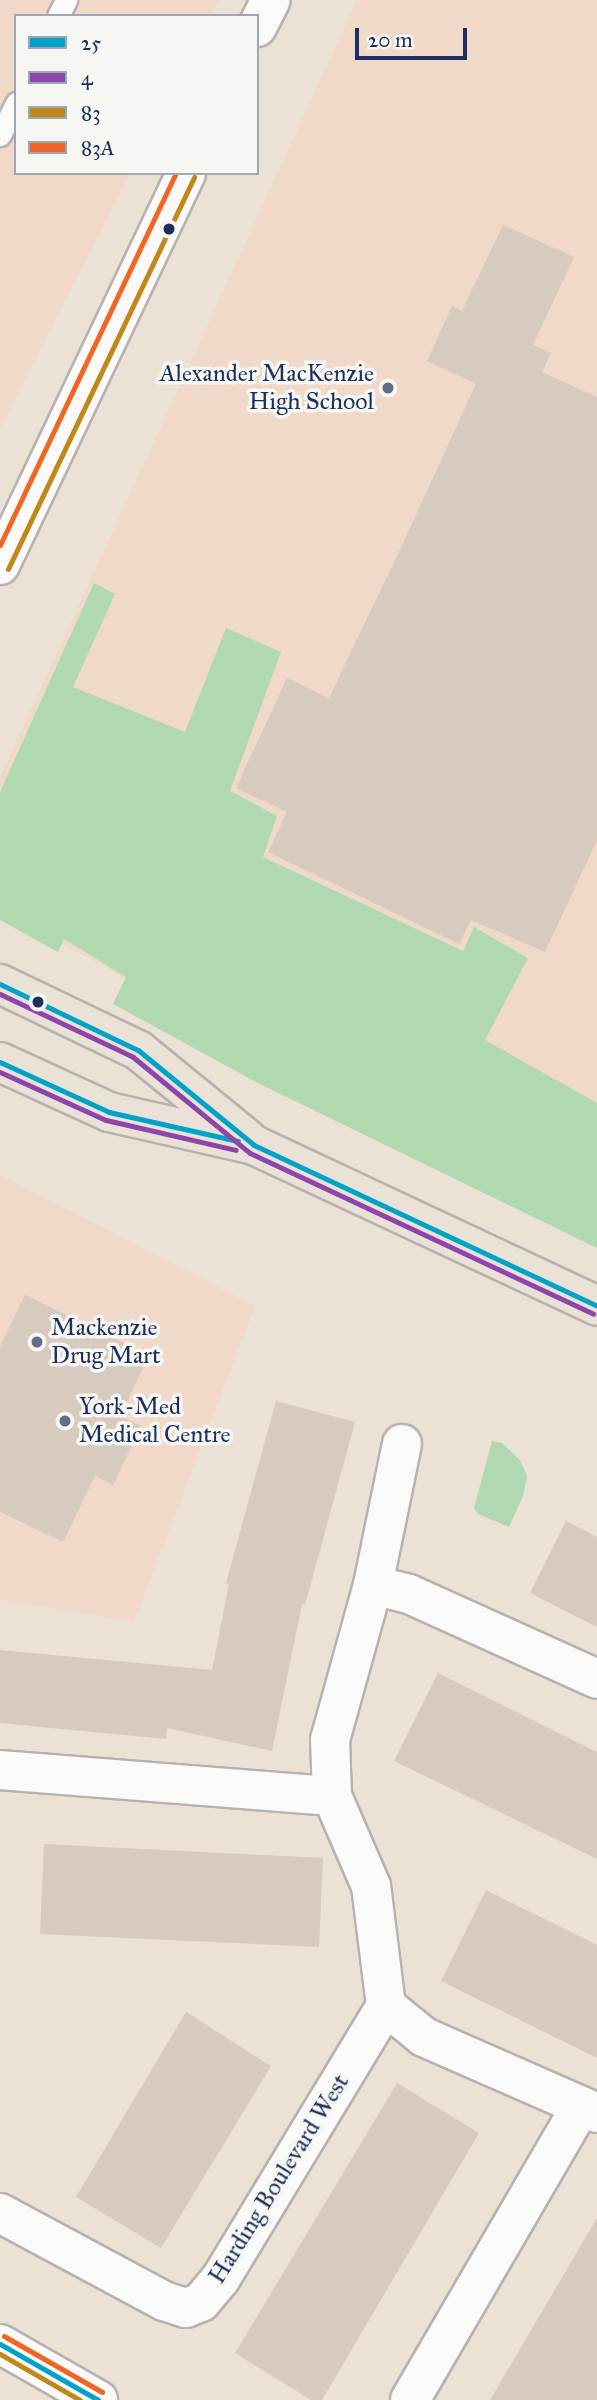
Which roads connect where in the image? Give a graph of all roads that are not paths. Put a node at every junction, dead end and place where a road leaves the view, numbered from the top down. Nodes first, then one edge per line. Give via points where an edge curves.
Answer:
1 (271, 0) edge
2 (259, 23) edge
3 (14, 107) edge
4 (0, 135) edge
5 (186, 175) edge
6 (0, 565) edge
7 (0, 984) edge
8 (0, 1062) edge
9 (254, 1144) junction
10 (597, 1306) edge
11 (402, 1444) dead end
12 (373, 1585) junction
13 (597, 1679) edge
14 (0, 1770) edge
15 (332, 1796) junction
16 (386, 2006) junction
17 (589, 2110) edge
18 (0, 2213) edge
19 (0, 2344) edge
20 (98, 2400) edge
21 (410, 2400) edge

1 - 2 street
3 - 4 lane
5 - 6 street
7 - 9 main road via 138,1050
8 - 9 main road via 109,1112
9 - 10 main road
11 - 12 street
12 - 13 street via 409,1594
12 - 15 street via 330,1740
14 - 15 street
15 - 16 street via 371,1886
16 - 17 street via 424,2037
16 - 18 street, Harding Boulevard West via 221,2278 201,2302 186,2308 164,2301
17 - 21 street
19 - 20 street

